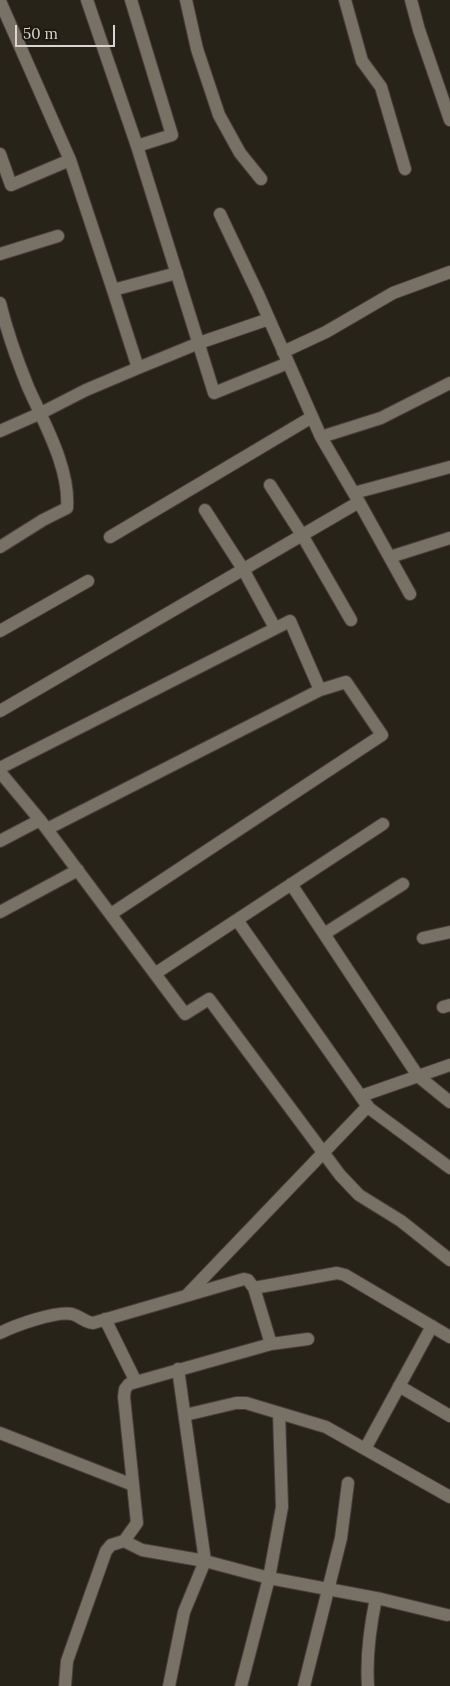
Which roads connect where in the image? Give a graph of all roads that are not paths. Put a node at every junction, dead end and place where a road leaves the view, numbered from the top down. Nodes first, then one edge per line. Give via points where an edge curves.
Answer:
1 (88, 0) edge
2 (132, 0) edge
3 (186, 0) edge
4 (345, 0) edge
5 (411, 0) edge
6 (0, 1) edge
7 (445, 84) edge
8 (450, 120) edge
9 (137, 146) junction
10 (0, 154) edge
11 (70, 160) junction
12 (405, 169) dead end
13 (261, 180) dead end
14 (220, 214) dead end
15 (58, 236) dead end
16 (0, 254) edge
17 (450, 272) edge
18 (177, 273) junction
19 (112, 290) junction
20 (0, 305) edge
21 (269, 319) junction
22 (199, 343) junction
23 (286, 358) junction
24 (138, 368) junction
25 (450, 383) edge
26 (41, 413) junction
27 (312, 417) junction
28 (0, 431) edge
29 (321, 438) junction
30 (450, 467) edge
31 (270, 485) dead end
32 (357, 497) junction
33 (205, 510) dead end
34 (302, 535) junction
35 (110, 537) dead end
36 (450, 538) edge
37 (0, 546) edge
38 (390, 557) junction
39 (243, 569) junction
40 (88, 581) dead end
41 (410, 594) dead end
42 (351, 620) dead end
43 (275, 628) junction
44 (0, 631) edge
45 (320, 690) junction
46 (0, 711) edge
47 (0, 768) edge
48 (0, 772) edge
49 (44, 824) junction
50 (383, 824) dead end
51 (0, 841) edge
52 (78, 870) junction
53 (291, 884) junction
54 (403, 884) dead end
55 (0, 912) edge
56 (111, 914) junction
57 (237, 920) junction
58 (450, 932) edge
59 (324, 934) junction
60 (424, 938) dead end
61 (156, 973) junction
62 (450, 1065) edge
63 (418, 1076) junction
64 (364, 1101) junction
65 (450, 1102) edge
66 (323, 1151) junction
67 (450, 1168) edge
68 (450, 1260) edge
69 (254, 1288) junction
70 (187, 1295) junction
71 (105, 1319) junction
72 (432, 1326) junction
73 (0, 1333) edge
74 (450, 1337) edge
75 (308, 1339) dead end
76 (271, 1344) junction
77 (178, 1369) junction
78 (136, 1382) junction
79 (399, 1386) junction
80 (279, 1413) junction
81 (185, 1415) junction
82 (450, 1416) edge
83 (0, 1433) edge
84 (365, 1449) junction
85 (348, 1483) dead end
86 (133, 1486) junction
87 (450, 1497) edge
88 (124, 1541) junction
89 (205, 1561) junction
90 (269, 1578) junction
91 (329, 1590) junction
92 (376, 1598) junction
93 (446, 1615) dead end
94 (65, 1686) edge
95 (169, 1686) edge
96 (241, 1686) edge
97 (304, 1686) edge
98 (368, 1686) edge

1 - 9 street
2 - 9 street via 172,135
3 - 13 street via 197,49 219,115 240,153
4 - 12 street via 362,61 381,87
5 - 7 street via 418,30
6 - 11 street
7 - 8 street
9 - 18 street
10 - 11 street via 11,185
11 - 19 street
14 - 21 street
15 - 16 street
17 - 23 street via 393,293
18 - 19 street
18 - 22 street
19 - 24 street
20 - 26 street via 28,388
21 - 22 street
21 - 23 street
22 - 23 street via 214,393
22 - 24 street
23 - 27 street
24 - 26 street
25 - 29 street via 381,418
26 - 28 street
26 - 37 street via 62,470 67,508
27 - 29 street
27 - 35 street
29 - 32 street
30 - 32 street
31 - 34 street
32 - 34 street
32 - 38 street
33 - 39 street
34 - 39 street
34 - 42 street
36 - 38 street
38 - 41 street
39 - 43 street
39 - 46 street
40 - 44 street
43 - 45 street via 290,621
43 - 47 street
45 - 49 street
45 - 56 street via 346,682 382,735
48 - 49 street
49 - 51 street
49 - 52 street
50 - 53 street
52 - 55 street
52 - 56 street
53 - 57 street
53 - 59 street
54 - 59 street
56 - 61 street
57 - 61 street
57 - 64 street
58 - 60 street
59 - 63 street
61 - 66 street via 185,1014 209,999
62 - 63 street
63 - 64 street
63 - 65 street
64 - 66 street
64 - 67 street
66 - 68 street via 359,1195 401,1221
66 - 70 street
69 - 70 street via 244,1279
69 - 72 street via 337,1273
69 - 76 street
70 - 71 street
71 - 73 street via 93,1323 65,1314 30,1321
71 - 78 street
72 - 74 street
72 - 79 street
75 - 76 street
76 - 77 street
77 - 78 street
77 - 81 street
78 - 86 street via 129,1384 124,1397
79 - 82 street
79 - 84 street
80 - 81 street via 236,1403
80 - 84 street via 326,1427
80 - 90 street via 282,1507
81 - 89 street
83 - 86 street
84 - 87 street
85 - 91 street via 342,1538
86 - 88 street via 137,1522
88 - 89 street via 142,1550
88 - 94 street via 111,1545 106,1551 67,1661
89 - 90 street
89 - 95 street via 184,1612
90 - 91 street
90 - 96 street
91 - 92 street
91 - 97 street
92 - 93 street
92 - 98 street via 367,1667

